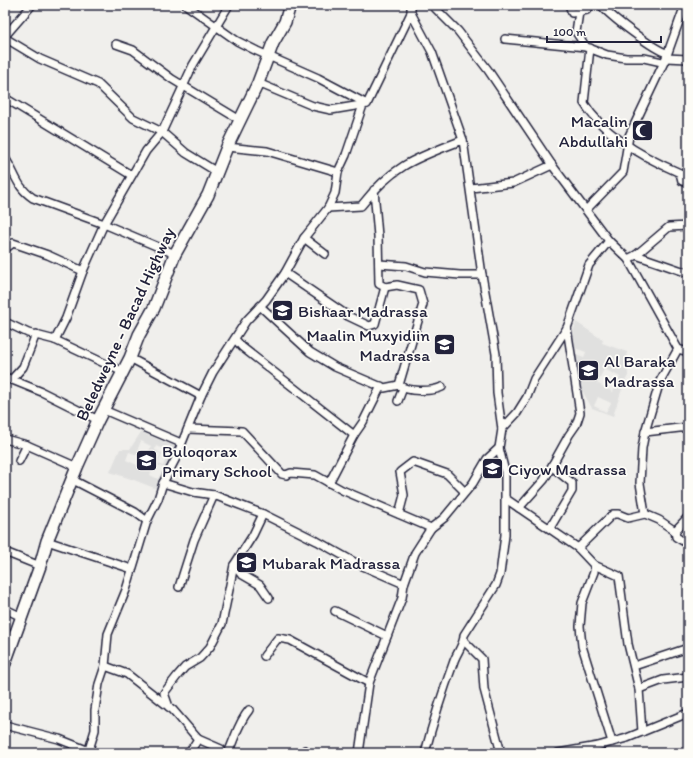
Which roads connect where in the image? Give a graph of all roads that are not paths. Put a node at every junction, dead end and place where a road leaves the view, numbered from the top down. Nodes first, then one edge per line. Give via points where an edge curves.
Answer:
1 (32, 5) edge
2 (186, 5) edge
3 (229, 5) edge
4 (289, 5) edge
5 (411, 5) edge
6 (432, 5) edge
7 (569, 5) edge
8 (591, 5) edge
9 (602, 5) edge
10 (685, 5) edge
11 (579, 12) junction
12 (411, 13) junction
13 (217, 27) junction
14 (5, 37) edge
15 (505, 39) dead end
16 (116, 44) dead end
17 (588, 48) junction
18 (268, 57) junction
19 (665, 58) junction
20 (688, 59) edge
21 (258, 83) junction
22 (185, 86) junction
23 (5, 98) edge
24 (365, 105) junction
25 (240, 120) junction
26 (162, 132) junction
27 (463, 140) junction
28 (627, 143) junction
29 (227, 147) junction
30 (5, 158) edge
31 (552, 165) junction
32 (217, 172) junction
33 (338, 172) junction
34 (131, 175) junction
35 (688, 184) edge
36 (470, 188) junction
37 (374, 190) junction
38 (328, 208) junction
39 (587, 209) junction
40 (104, 224) junction
41 (688, 226) edge
42 (304, 238) junction
43 (609, 241) junction
44 (5, 249) edge
45 (175, 254) junction
46 (325, 254) dead end
47 (636, 255) junction
48 (628, 259) junction
49 (379, 264) junction
50 (82, 271) junction
51 (285, 273) junction
52 (688, 273) edge
53 (482, 274) junction
54 (385, 287) junction
55 (260, 306) junction
56 (5, 322) edge
57 (567, 328) junction
58 (36, 334) junction
59 (235, 339) junction
60 (55, 340) junction
61 (678, 349) junction
62 (688, 352) edge
63 (130, 358) junction
64 (123, 372) junction
65 (8, 378) edge
66 (380, 386) junction
67 (401, 386) junction
68 (442, 387) dead end
69 (201, 396) junction
70 (398, 401) dead end
71 (101, 415) junction
72 (688, 427) edge
73 (188, 429) junction
74 (502, 429) junction
75 (645, 432) junction
76 (354, 435) junction
77 (5, 439) edge
78 (181, 443) junction
79 (27, 445) junction
80 (499, 448) junction
81 (19, 461) dead end
82 (553, 464) junction
83 (77, 467) junction
84 (73, 480) junction
85 (163, 483) junction
86 (329, 483) junction
87 (465, 492) junction
88 (214, 495) junction
89 (506, 499) junction
90 (519, 508) junction
91 (263, 514) junction
92 (399, 514) junction
93 (645, 514) junction
94 (688, 517) edge
95 (147, 521) junction
96 (431, 528) junction
97 (550, 528) junction
98 (675, 531) junction
99 (47, 541) junction
100 (688, 544) edge
101 (578, 548) junction
102 (5, 552) edge
103 (594, 565) junction
104 (40, 566) junction
105 (234, 566) junction
106 (132, 569) junction
107 (404, 584) junction
108 (179, 587) dead end
109 (269, 598) dead end
110 (5, 609) edge
111 (335, 610) dead end
112 (22, 617) junction
113 (387, 636) junction
114 (464, 641) junction
115 (688, 648) edge
116 (264, 656) dead end
117 (5, 663) edge
118 (105, 666) junction
119 (634, 666) junction
120 (688, 678) edge
121 (369, 683) junction
122 (639, 689) junction
123 (169, 707) junction
124 (249, 710) dead end
125 (688, 713) edge
126 (5, 725) edge
127 (642, 732) junction
128 (198, 739) junction
129 (612, 742) junction
130 (599, 750) edge
131 (89, 752) edge
132 (189, 753) edge
133 (222, 753) edge
134 (228, 753) edge
135 (359, 753) edge
136 (425, 753) edge
137 (501, 753) edge
138 (558, 753) edge

1 - 14 street
2 - 13 street
3 - 13 street
4 - 18 street, Beledweyne - Bacad Highway via 285,22
5 - 12 street
6 - 31 street via 458,31 480,60
7 - 11 street via 572,13
8 - 11 street via 587,10
9 - 19 street
10 - 19 street
11 - 17 street via 576,32
12 - 24 street
12 - 27 street via 432,52
13 - 18 street
13 - 22 street via 193,66
14 - 26 street via 40,59 98,84 133,118
15 - 17 street
16 - 22 street via 133,50
17 - 19 street via 620,57
17 - 28 street via 584,103 598,120
18 - 21 street, Beledweyne - Bacad Highway
18 - 24 street via 318,78
19 - 20 street
19 - 28 street
21 - 24 street via 313,106 331,110
21 - 25 street, Beledweyne - Bacad Highway
22 - 25 street
22 - 26 street
23 - 34 street
24 - 33 street
25 - 29 street, Beledweyne - Bacad Highway
26 - 32 street via 186,153
26 - 34 street
27 - 36 street
27 - 37 street via 412,160 396,170
28 - 35 street via 680,173 682,181
28 - 39 street via 624,172
29 - 32 street, Beledweyne - Bacad Highway
29 - 33 street via 267,151
30 - 40 street via 18,185 33,198
31 - 36 street via 513,184
31 - 39 street
32 - 45 street, Beledweyne - Bacad Highway via 208,195
33 - 38 street via 335,193
34 - 40 street
36 - 53 street
37 - 38 street via 361,206
37 - 49 street
38 - 42 street
39 - 43 street
40 - 45 street
40 - 50 street
41 - 47 street via 669,227
42 - 46 street
42 - 51 street
43 - 48 street
43 - 57 street via 589,265
44 - 50 street via 13,243 48,255
45 - 63 street, Beledweyne - Bacad Highway via 154,308
47 - 48 street
47 - 52 street
48 - 61 street
49 - 53 street via 460,276
49 - 54 street via 379,284
50 - 60 street via 66,318
51 - 54 street via 348,316 369,326 375,324 378,318
51 - 55 street
53 - 74 street via 496,354 497,393
54 - 67 street via 397,285 419,290 423,304
55 - 59 street via 246,321
55 - 66 street via 310,352 335,367
56 - 58 street
57 - 74 street via 534,379 517,413
57 - 82 street via 580,413 576,425
58 - 60 street
58 - 65 street via 23,367
59 - 69 street
59 - 76 street
60 - 64 street
61 - 62 street
61 - 75 street via 660,381
63 - 64 street, Beledweyne - Bacad Highway
63 - 69 street
64 - 71 street, Beledweyne - Bacad Highway
65 - 71 street
66 - 67 street
66 - 76 street
67 - 68 street via 428,390
67 - 70 street
69 - 73 street
71 - 78 street
71 - 83 street, Beledweyne - Bacad Highway
72 - 75 street
73 - 78 street
73 - 86 street via 242,431 282,474 315,475
74 - 80 street
75 - 93 street via 640,483
76 - 86 street
77 - 79 street
78 - 85 street
79 - 81 street
79 - 83 street
80 - 87 street via 487,459
80 - 89 street via 505,472
82 - 90 street via 544,480
82 - 97 street via 556,470 572,483 572,491
83 - 84 street, Beledweyne - Bacad Highway
84 - 95 street via 135,512
84 - 99 street, Beledweyne - Bacad Highway
85 - 88 street
85 - 95 street
86 - 92 street
87 - 92 street via 448,474 413,462 400,472 404,495
87 - 96 street via 444,518
88 - 91 street
88 - 108 street via 194,540
89 - 90 street
89 - 114 street via 500,574 496,586 464,635
90 - 97 street
91 - 105 street
91 - 107 street via 358,564
92 - 96 street
93 - 98 street
93 - 101 street via 628,518 613,514
94 - 98 street
95 - 106 street
96 - 107 street via 415,553
97 - 101 street
98 - 100 street via 676,537
99 - 104 street, Beledweyne - Bacad Highway
99 - 106 street
101 - 103 street
102 - 104 street
103 - 119 street via 619,576 628,644
103 - 129 street via 594,572 582,603 582,646
104 - 112 street, Beledweyne - Bacad Highway
105 - 109 street via 241,574 260,585
105 - 123 street via 222,624 210,647 200,658 185,667 164,693
106 - 118 street via 108,634
107 - 113 street via 402,598
110 - 112 street
111 - 113 street
112 - 117 street, Beledweyne - Bacad Highway
113 - 121 street
114 - 136 street via 455,659
114 - 137 street via 482,659 484,689
115 - 119 street
116 - 121 street via 278,638 290,640
118 - 123 street via 127,674
118 - 131 street via 99,684 95,730
119 - 122 street
120 - 122 street via 663,680
121 - 135 street
122 - 127 street
123 - 128 street
124 - 134 street via 240,721
125 - 127 street
126 - 131 street via 60,739
127 - 129 street
128 - 132 street
128 - 133 street via 221,749
129 - 130 street
130 - 138 street

